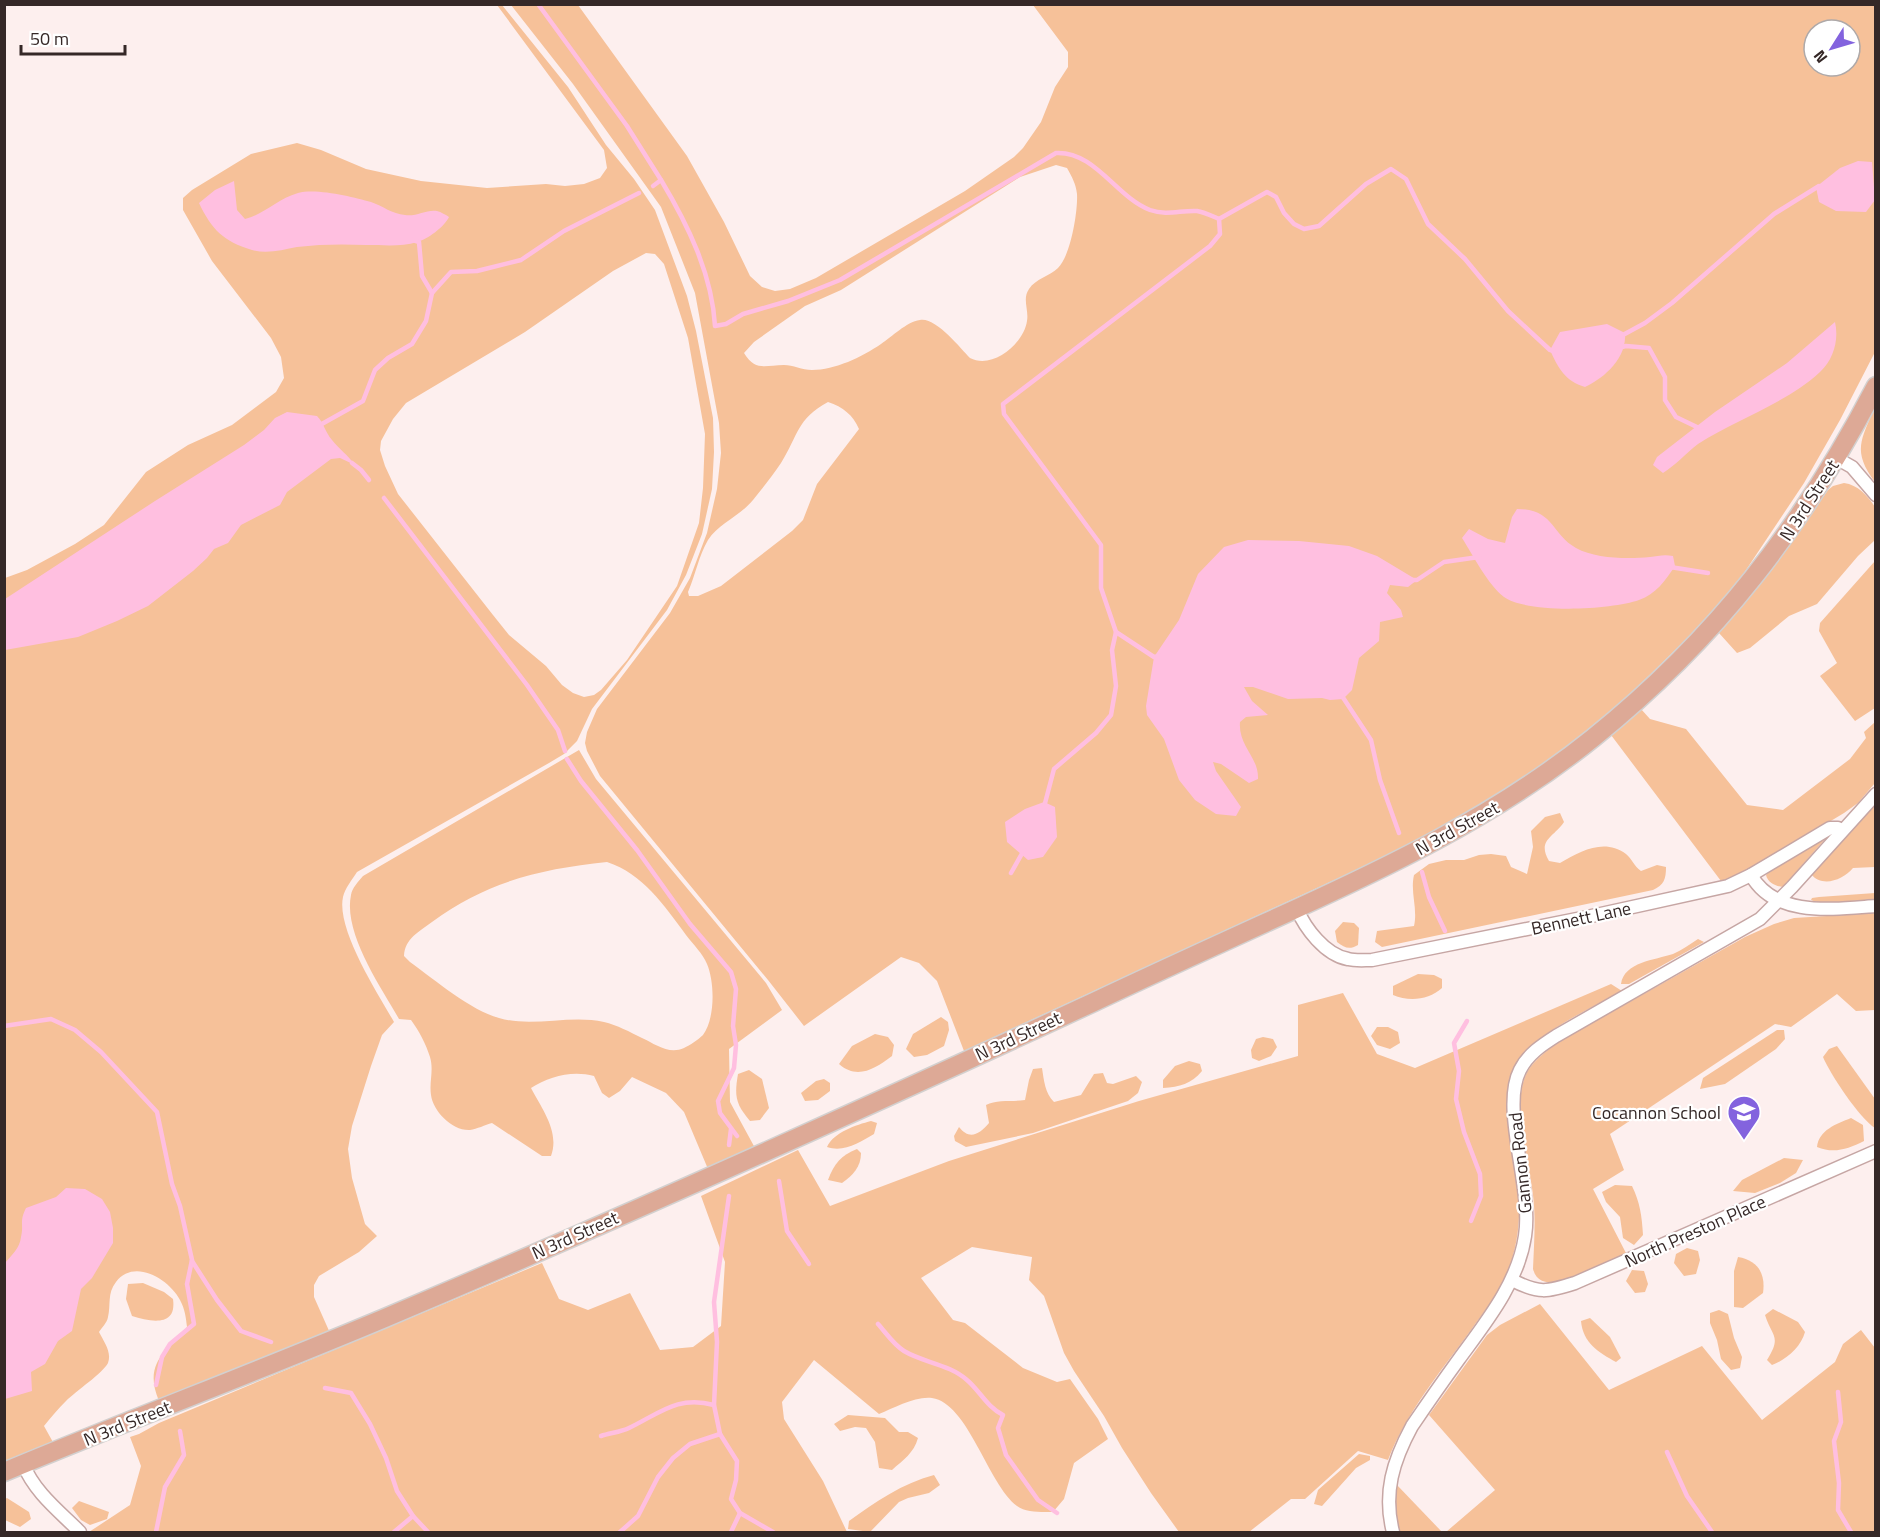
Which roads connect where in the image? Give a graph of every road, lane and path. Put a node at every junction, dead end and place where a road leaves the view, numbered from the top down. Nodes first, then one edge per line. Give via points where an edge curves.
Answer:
1 (1875, 386) edge
2 (1836, 458) junction
3 (1875, 495) edge
4 (1875, 794) edge
5 (1842, 830) junction
6 (1751, 875) junction
7 (1780, 900) junction
8 (1875, 906) edge
9 (1297, 909) junction
10 (1875, 1151) edge
11 (1512, 1280) junction
12 (23, 1464) junction
13 (4, 1472) edge
14 (80, 1533) edge
15 (1393, 1533) edge

1 - 2 main road, N 3rd Street
2 - 3 street via 1852,467
2 - 9 main road, N 3rd Street via 1752,581 1676,665 1612,723 1506,800 1422,848
4 - 5 street
5 - 6 street via 1830,828
5 - 7 street, Gannon Road
6 - 7 street via 1767,894
6 - 9 street, Bennett Lane via 1728,886 1372,960 1346,959 1336,954 1317,939
7 - 8 street via 1815,910
7 - 11 street, Gannon Road via 1760,919 1556,1036 1528,1058 1515,1083 1513,1103 1527,1210 1520,1261
9 - 12 main road, N 3rd Street via 501,1268
10 - 11 street, North Preston Place via 1550,1292
11 - 15 street, Gannon Road via 1401,1446 1389,1485
12 - 13 main road, N 3rd Street
12 - 14 street via 32,1484

